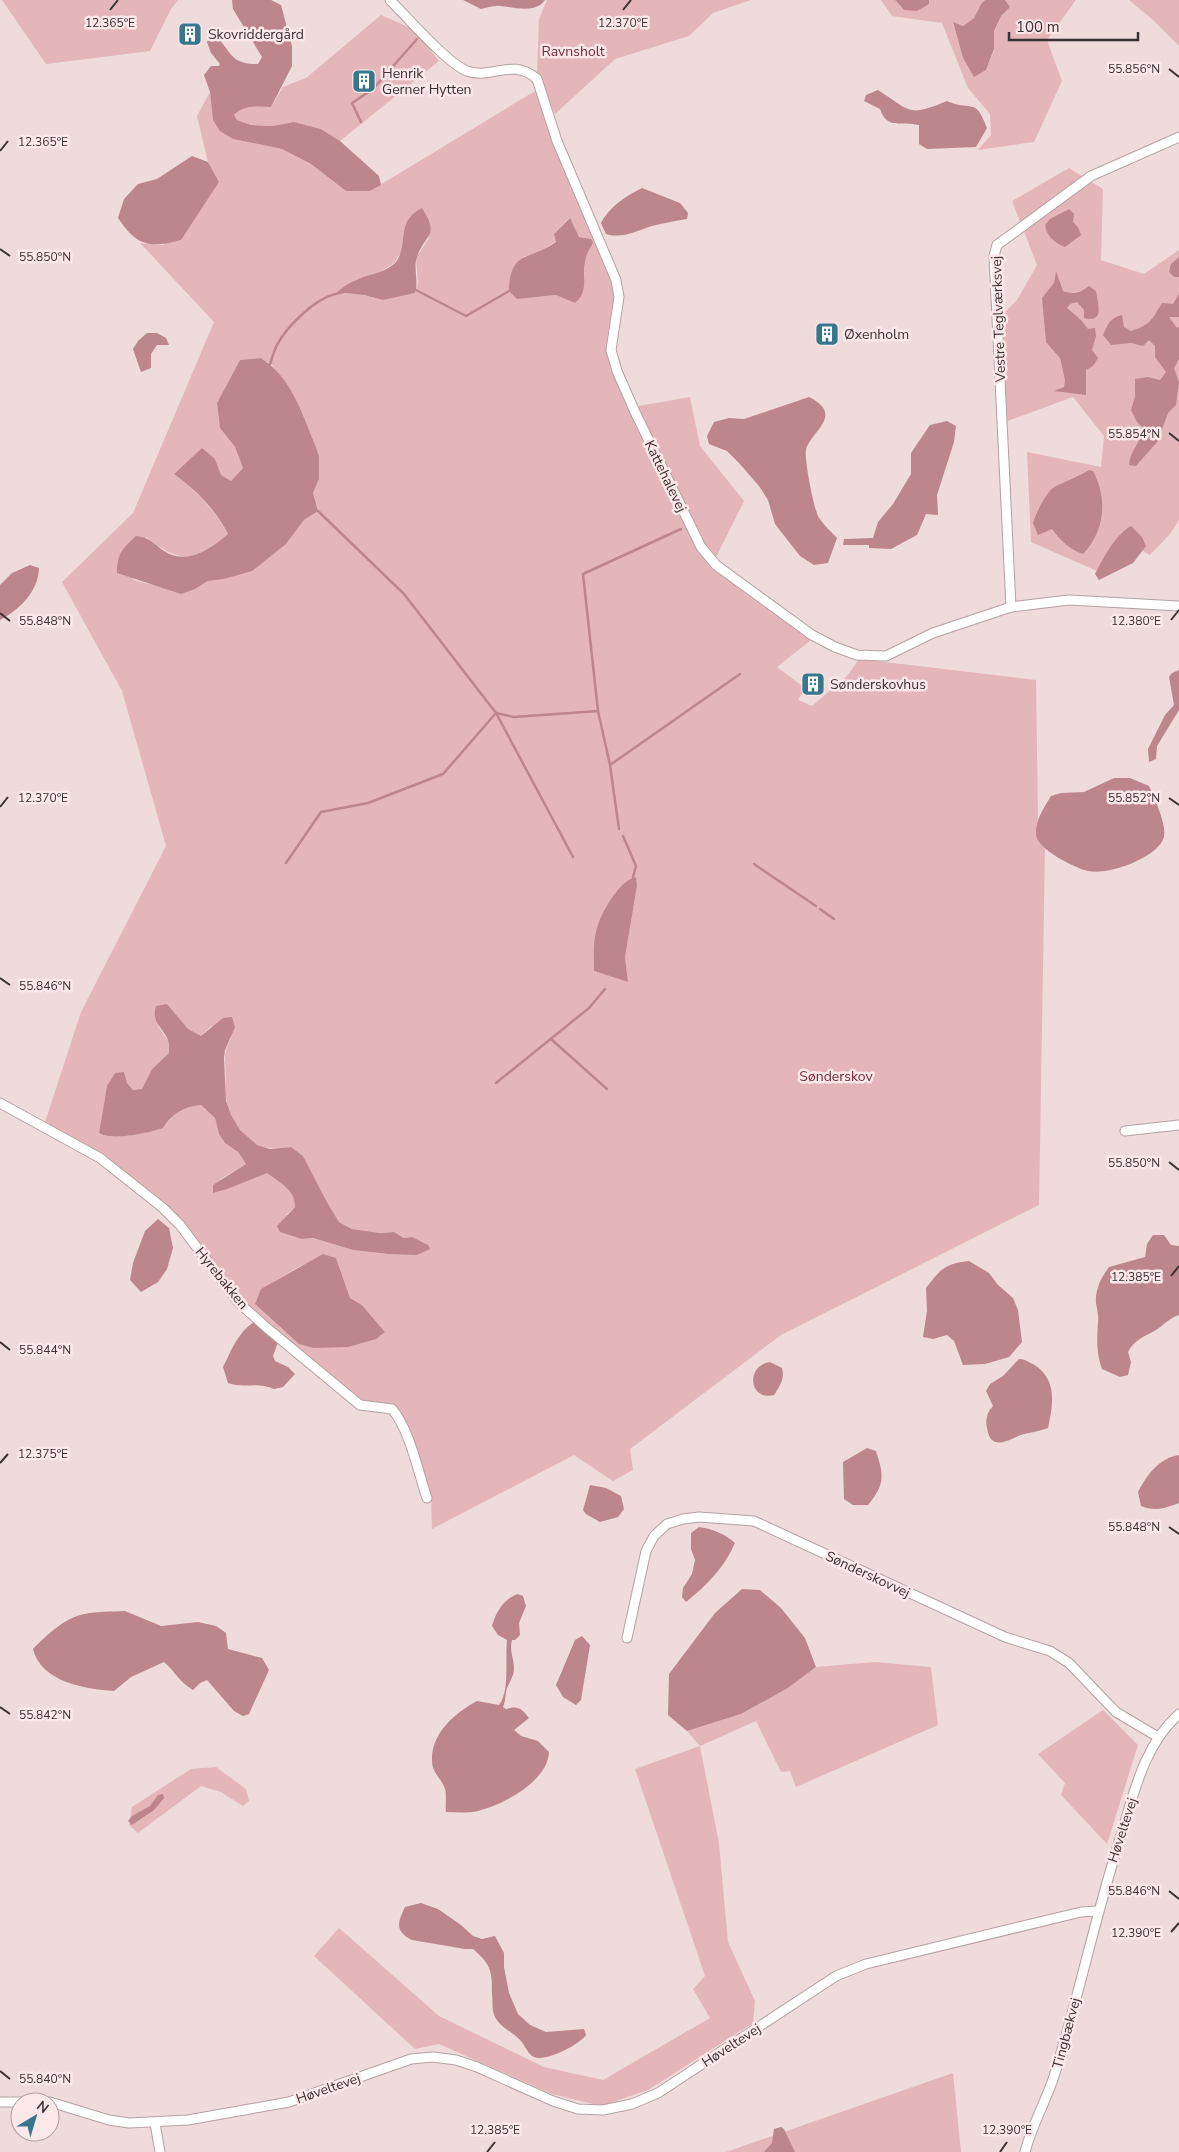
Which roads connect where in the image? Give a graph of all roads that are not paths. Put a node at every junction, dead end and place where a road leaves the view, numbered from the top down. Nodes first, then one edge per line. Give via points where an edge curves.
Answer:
1 (390, 0) edge
2 (1179, 137) edge
3 (1179, 606) edge
4 (1011, 607) junction
5 (0, 1103) edge
6 (1179, 1125) edge
7 (1125, 1131) dead end
8 (426, 1498) dead end
9 (627, 1638) dead end
10 (1179, 1714) edge
11 (1158, 1736) junction
12 (1098, 1911) junction
13 (60, 2105) edge
14 (155, 2123) junction
15 (160, 2152) edge
16 (1026, 2152) edge

1 - 4 street, Kattehalevej via 464,70 473,73 520,69 537,79 557,141 616,280 619,297 612,350 617,370 701,547 716,565 812,635 857,655 886,656 933,633
2 - 4 street, Vestre Teglværksvej via 1091,176 997,245 994,256
3 - 4 street, Kattehalevej via 1069,600
5 - 8 street, Hyrebakken via 100,1158 163,1208 239,1303 267,1328 360,1405 392,1409 398,1417
6 - 7 street
9 - 11 street, Sønderskovvej via 646,1551 654,1536 668,1524 683,1519 754,1521 1006,1637 1050,1651 1069,1663 1116,1712
10 - 11 street, Høveltevej
11 - 12 street, Høveltevej via 1139,1777
12 - 14 street, Høveltevej via 851,1969 658,2093 632,2104 603,2110 578,2109 456,2060 433,2057 410,2059 289,2102
12 - 16 street, Tingbækvej via 1056,2071
13 - 14 street, Høveltevej via 129,2124
14 - 15 street

